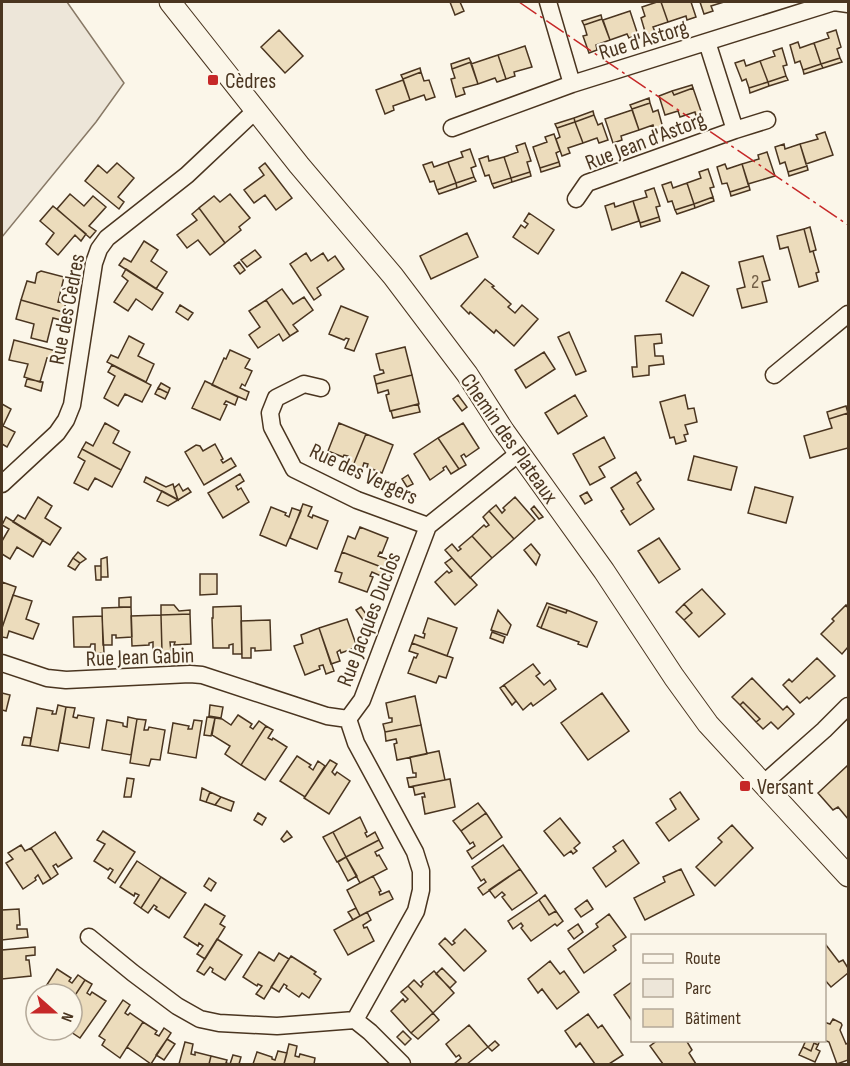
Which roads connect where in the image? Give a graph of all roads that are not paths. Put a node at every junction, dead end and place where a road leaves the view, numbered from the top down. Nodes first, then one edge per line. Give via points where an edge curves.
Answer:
1 (170, 2) edge
2 (548, 2) edge
3 (849, 4) edge
4 (707, 42) junction
5 (572, 84) junction
6 (255, 111) junction
7 (766, 120) dead end
8 (452, 128) dead end
9 (735, 130) junction
10 (576, 199) dead end
11 (849, 314) edge
12 (774, 375) dead end
13 (321, 388) dead end
14 (519, 453) junction
15 (2, 484) edge
16 (428, 526) junction
17 (2, 663) edge
18 (849, 706) edge
19 (348, 719) junction
20 (763, 784) junction
21 (849, 876) edge
22 (89, 937) dead end
23 (355, 1020) junction
24 (402, 1065) edge

1 - 6 street, Chemin des Plateaux
2 - 5 street
3 - 4 street, Rue d'Astorg via 834,2
4 - 5 street, Rue d'Astorg
4 - 9 street, Rue Jean d'Astorg
5 - 8 street, Rue d'Astorg
6 - 14 street, Chemin des Plateaux via 393,276
6 - 15 street, Rue des Cèdres via 99,249 72,405 66,420
7 - 9 street, Rue Jean d'Astorg
9 - 10 street, Rue Jean d'Astorg via 587,183
11 - 12 street
13 - 16 street, Rue des Vergers via 304,384 276,398 270,413 272,427 294,469 357,500
14 - 16 street
14 - 20 street, Chemin des Plateaux via 708,724
16 - 19 street, Rue Jacques Duclos via 362,700
17 - 19 street, Rue Jean Gabin via 66,680 202,675 327,716
18 - 20 street
19 - 23 street, Rue Jacques Duclos via 356,743 415,852 422,890 416,911
20 - 21 street, Chemin des Plateaux
22 - 23 street via 177,1006 200,1019 277,1026
23 - 24 street

